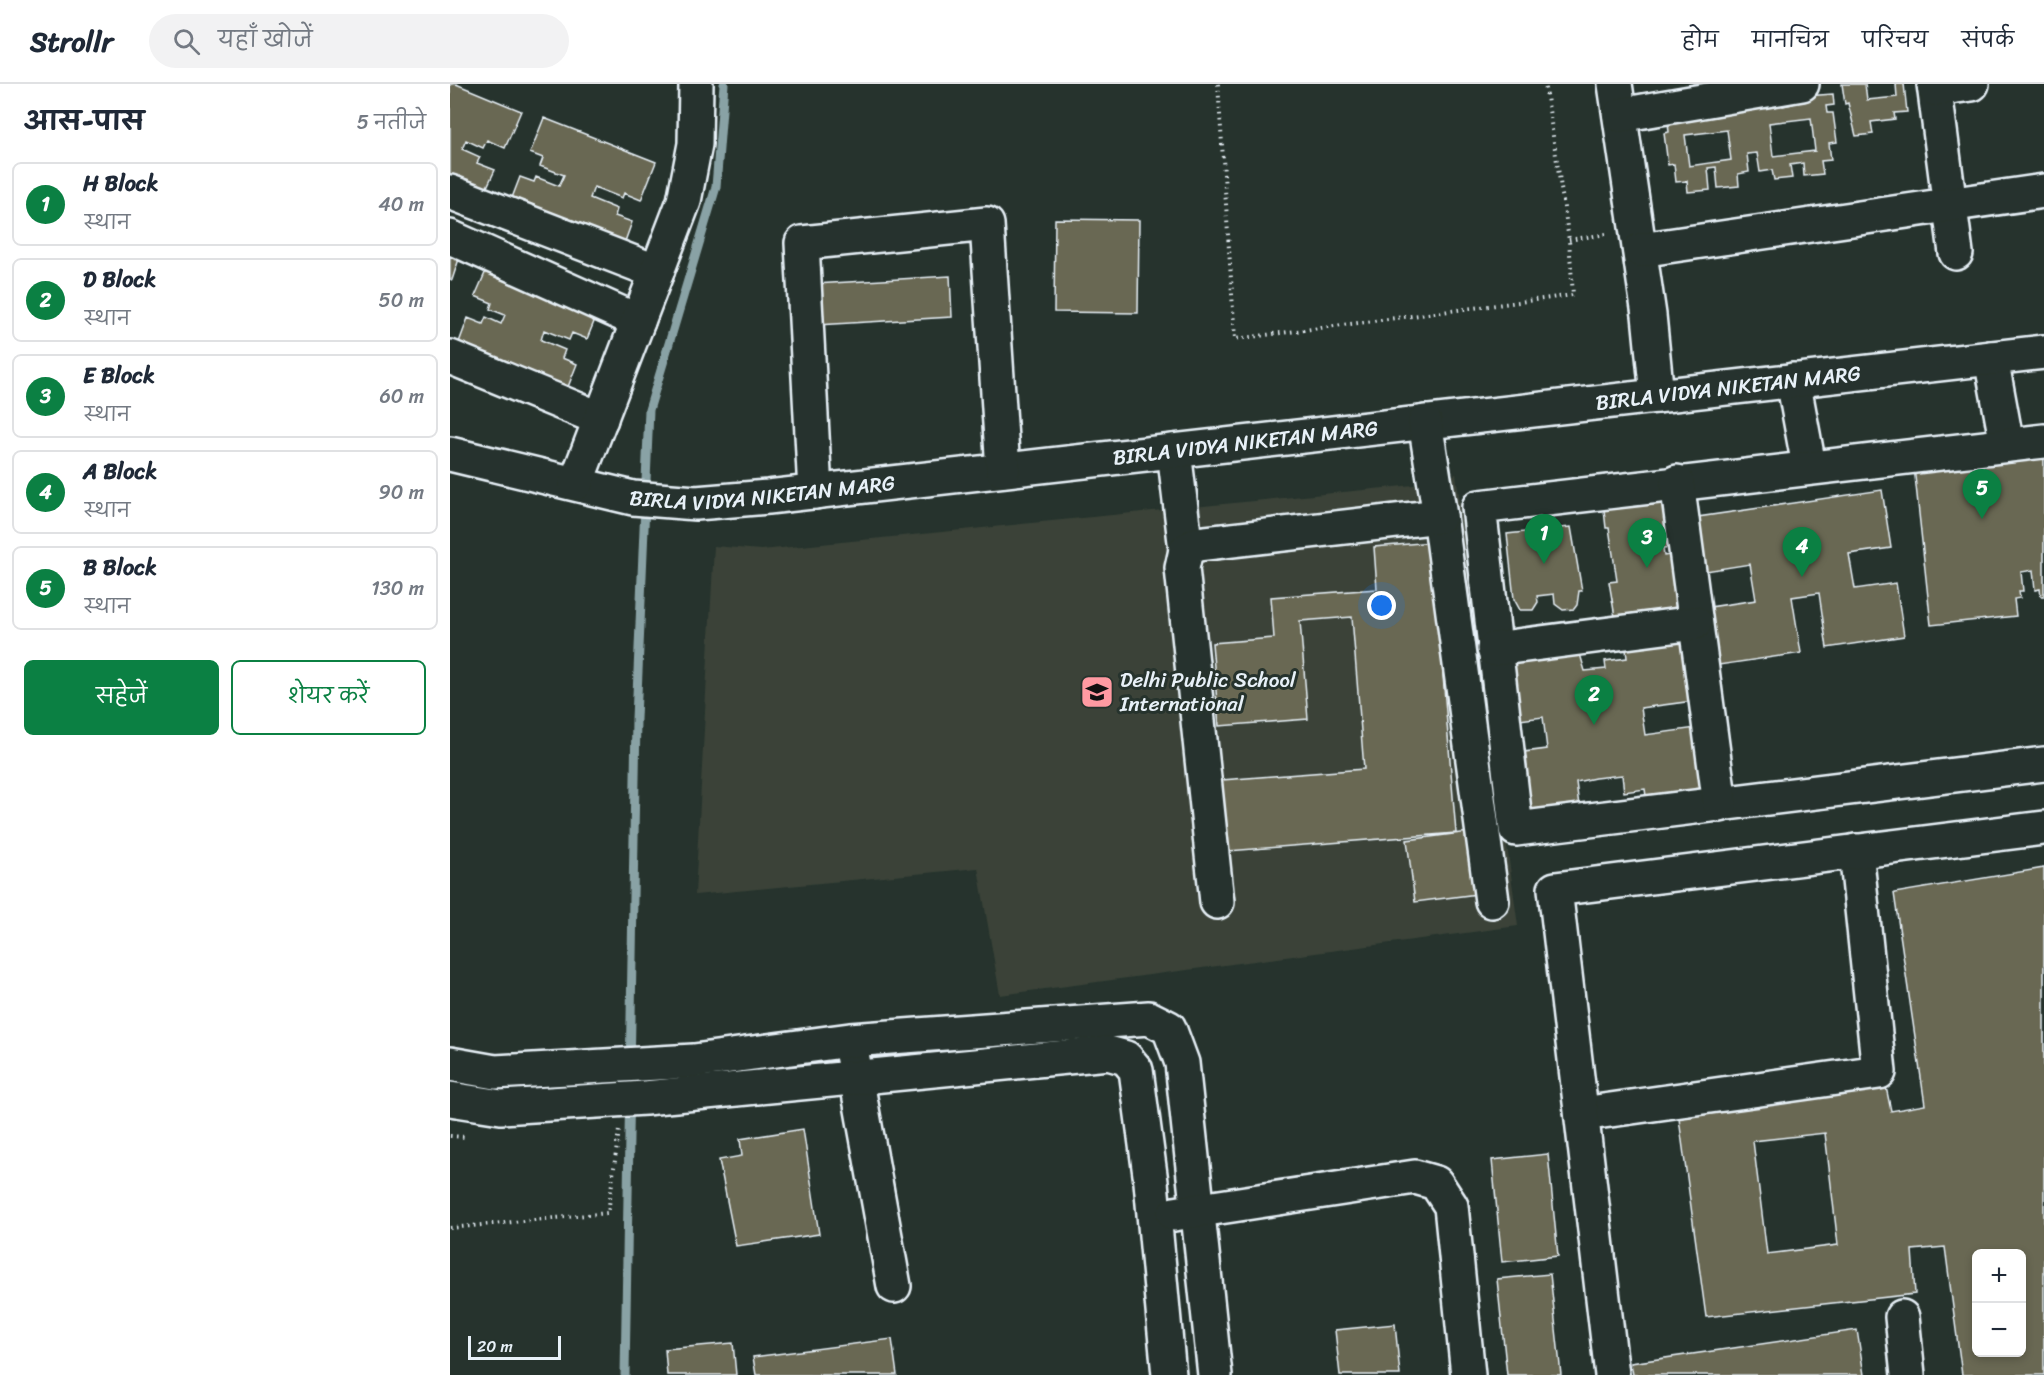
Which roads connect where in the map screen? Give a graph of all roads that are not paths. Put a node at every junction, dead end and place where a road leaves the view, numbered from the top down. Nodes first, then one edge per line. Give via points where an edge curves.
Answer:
1 (696, 84) edge
2 (1802, 84) edge
3 (1972, 84) edge
4 (1935, 86) edge
5 (1618, 100) edge
6 (2044, 191) edge
7 (450, 192) edge
8 (1950, 204) junction
9 (450, 237) edge
10 (1640, 250) junction
11 (1956, 253) dead end
12 (657, 272) junction
13 (638, 321) junction
14 (2044, 352) edge
15 (450, 357) edge
16 (1991, 358) junction
17 (1793, 380) junction
18 (1657, 396) junction
19 (601, 419) junction
20 (1425, 422) junction
21 (2044, 441) edge
22 (2007, 445) junction
23 (1174, 450) junction
24 (450, 454) edge
25 (1809, 466) junction
26 (1003, 470) junction
27 (1677, 482) junction
28 (576, 483) junction
29 (815, 492) junction
30 (1440, 516) junction
31 (1186, 550) junction
32 (1695, 623) junction
33 (1494, 648) junction
34 (2044, 764) edge
35 (1720, 805) junction
36 (2044, 828) edge
37 (1856, 851) junction
38 (1492, 901) dead end
39 (1218, 902) dead end
40 (850, 1040) junction
41 (694, 1061) junction
42 (450, 1064) edge
43 (854, 1077) junction
44 (699, 1094) junction
45 (450, 1099) edge
46 (1582, 1114) junction
47 (1196, 1210) junction
48 (1154, 1217) junction
49 (894, 1286) dead end
50 (1902, 1317) dead end
51 (1169, 1375) edge
52 (1215, 1375) edge
53 (1468, 1375) edge
54 (1612, 1375) edge
55 (1908, 1375) edge

1 - 12 street via 695,144 684,201
2 - 5 street
3 - 4 street
4 - 8 street
5 - 10 street
6 - 8 street
7 - 12 street
8 - 10 street
8 - 11 street
9 - 13 street
10 - 18 street
12 - 13 street
13 - 19 street
14 - 16 street, BIRLA VIDYA NIKETAN MARG
15 - 19 street
16 - 17 street, BIRLA VIDYA NIKETAN MARG
16 - 22 street
17 - 18 street, BIRLA VIDYA NIKETAN MARG
17 - 25 street
18 - 20 street, BIRLA VIDYA NIKETAN MARG
19 - 28 street
20 - 23 street, BIRLA VIDYA NIKETAN MARG
20 - 30 street
21 - 22 street
22 - 25 street
23 - 26 street, BIRLA VIDYA NIKETAN MARG
23 - 31 street
24 - 28 street, BIRLA VIDYA NIKETAN MARG
25 - 27 street
26 - 29 street, BIRLA VIDYA NIKETAN MARG
26 - 29 street via 987,224 802,243
27 - 32 street
27 - 33 street via 1479,507
28 - 29 street, BIRLA VIDYA NIKETAN MARG via 633,498 696,503
30 - 31 street via 1197,544
30 - 38 street
31 - 39 street via 1182,568
32 - 33 street
32 - 35 street
33 - 35 street via 1516,829
34 - 35 street
36 - 37 street
37 - 46 street via 1879,1072
37 - 46 street via 1555,889
40 - 41 street
40 - 43 street
40 - 47 street via 1149,1018 1169,1028 1182,1063
41 - 42 street via 495,1072
41 - 44 street
43 - 44 street
43 - 48 street via 1108,1053 1126,1059 1136,1070
43 - 49 street
44 - 45 street via 623,1109 501,1107
46 - 54 street
47 - 48 street
47 - 52 street
47 - 53 street via 1415,1177 1436,1183 1451,1206
48 - 51 street
50 - 55 street

